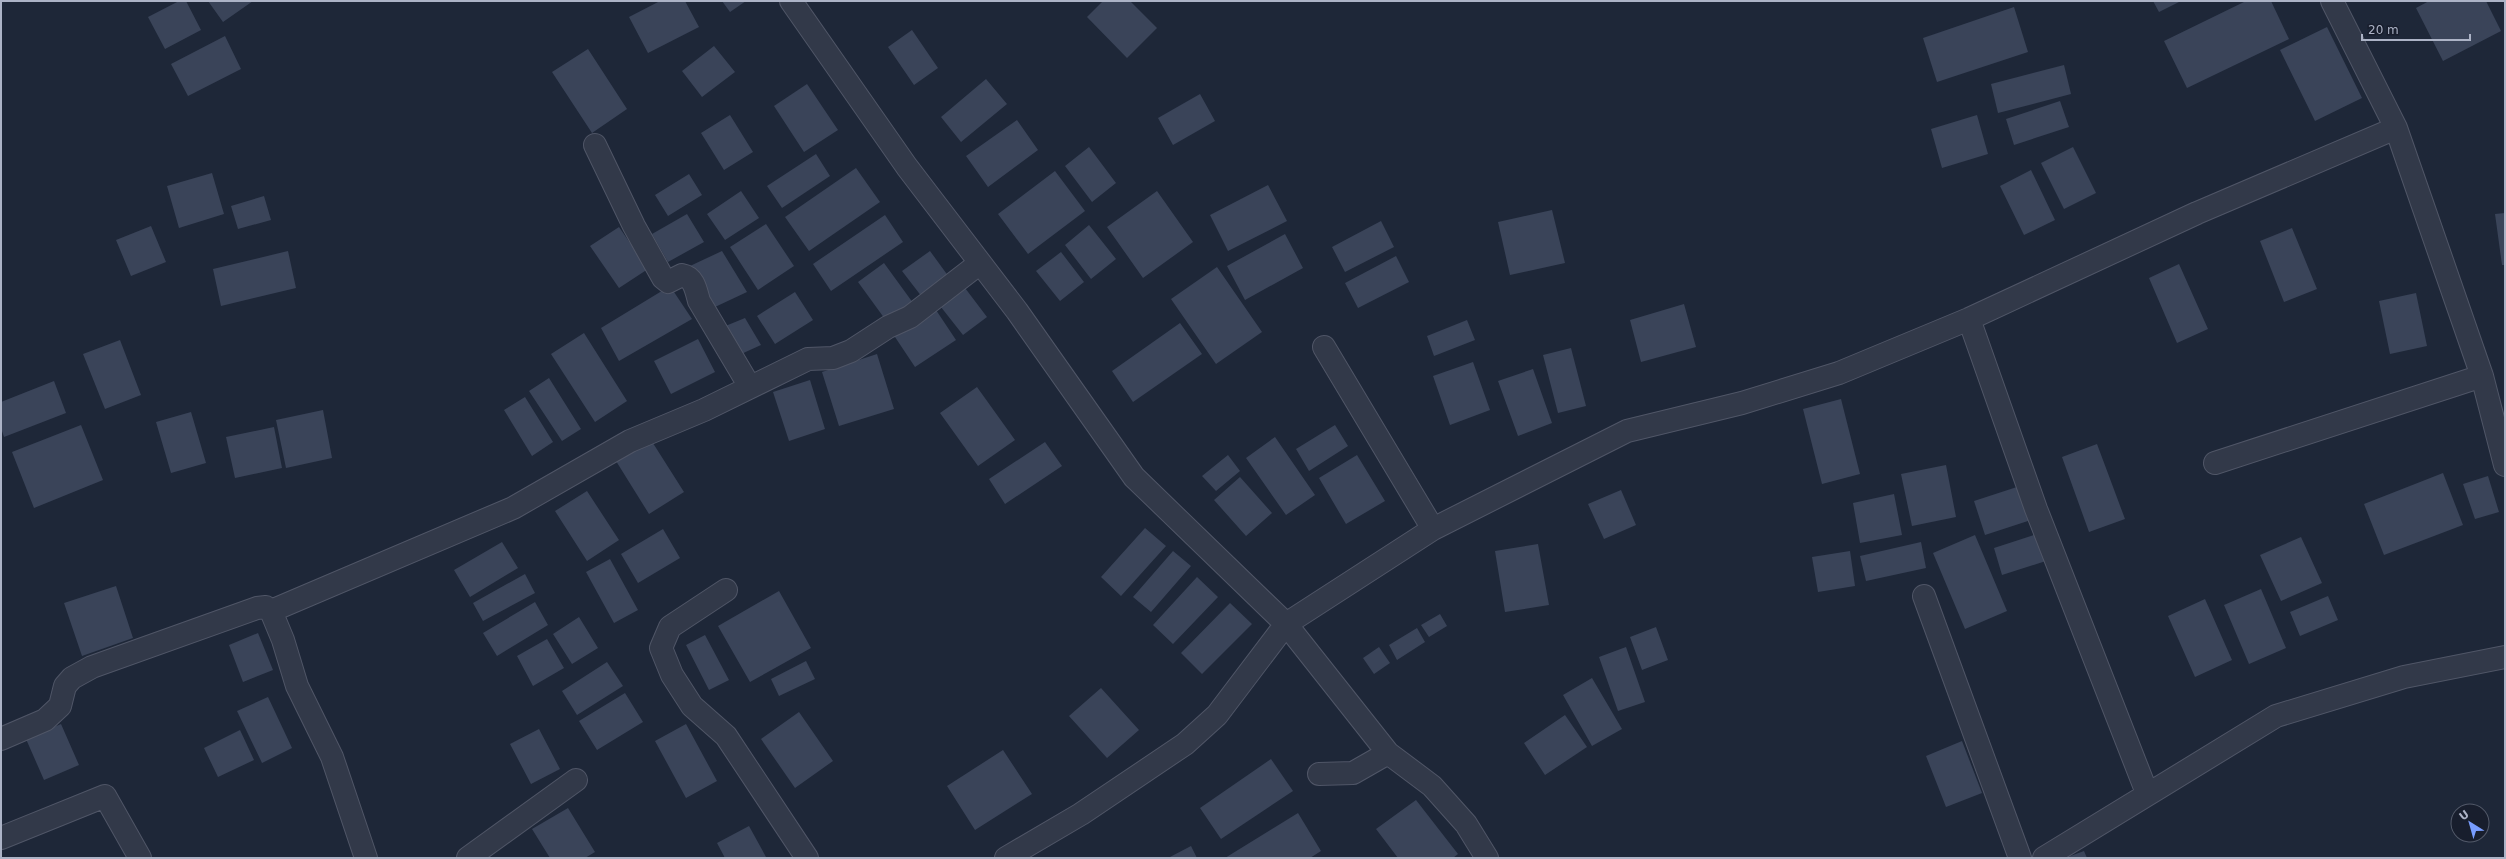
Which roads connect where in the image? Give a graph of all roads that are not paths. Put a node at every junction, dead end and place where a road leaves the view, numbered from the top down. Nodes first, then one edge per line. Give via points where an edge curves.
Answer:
1 (791, 1) edge
2 (2332, 1) edge
3 (2396, 128) junction
4 (595, 145) dead end
5 (980, 264) junction
6 (1969, 319) junction
7 (1324, 347) dead end
8 (2482, 376) junction
9 (750, 387) junction
10 (2215, 463) dead end
11 (2505, 464) edge
12 (1433, 529) junction
13 (726, 590) dead end
14 (1924, 596) dead end
15 (272, 611) junction
16 (1286, 624) junction
17 (2505, 657) edge
18 (1, 738) edge
19 (1388, 753) junction
20 (1319, 774) dead end
21 (576, 780) dead end
22 (2147, 793) junction
23 (1, 838) edge
24 (140, 858) edge
25 (366, 858) edge
26 (468, 858) edge
27 (807, 858) edge
28 (1006, 858) edge
29 (1487, 858) edge
30 (2020, 858) edge
31 (2044, 858) edge

1 - 5 street via 907,167
2 - 3 street
3 - 6 street via 2197,213
3 - 8 street
4 - 9 street via 634,226 663,278 668,282 682,275 689,278 699,301
5 - 9 street via 910,317 888,326 851,351 832,358 808,358
5 - 16 street via 1017,311 1134,477
6 - 12 street via 1839,373 1742,403 1627,431
6 - 22 street via 2036,509
7 - 12 street
8 - 10 street
8 - 11 street
9 - 15 street via 704,410 630,441 513,508
12 - 16 street
13 - 27 street via 670,627 661,648 672,675 692,706 726,736
14 - 30 street
15 - 18 street via 266,607 258,608 92,667 72,678 65,686 60,706 45,720
15 - 25 street via 297,686 332,757
16 - 19 street
16 - 28 street via 1216,715 1185,744 1081,814
17 - 22 street via 2404,677 2276,716
19 - 20 street via 1353,773
19 - 29 street via 1432,786 1466,824
21 - 26 street
22 - 31 street
23 - 24 street via 105,796

